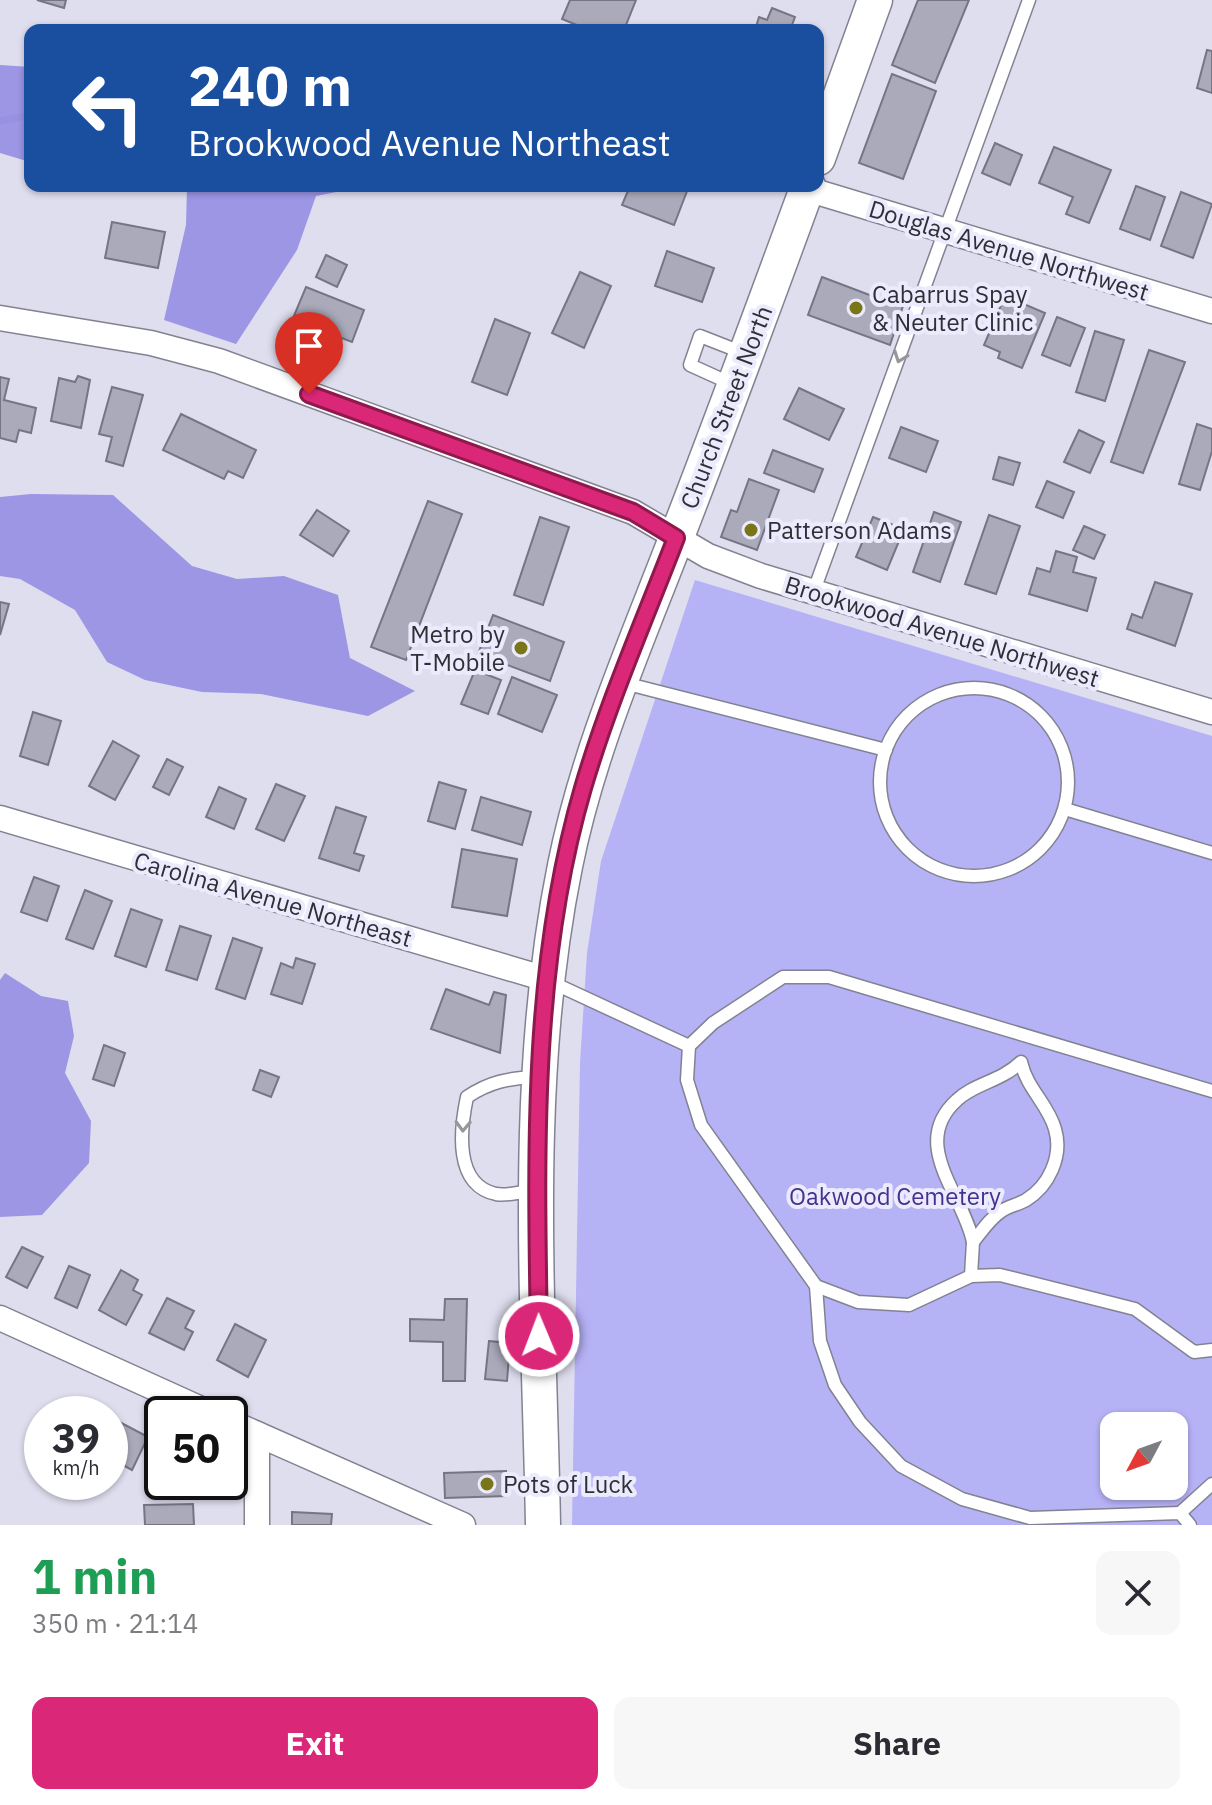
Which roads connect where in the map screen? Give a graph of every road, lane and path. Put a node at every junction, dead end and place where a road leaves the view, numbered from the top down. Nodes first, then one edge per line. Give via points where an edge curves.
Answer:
1 (875, 0) edge
2 (1029, 0) edge
3 (824, 142) edge
4 (824, 183) edge
5 (806, 192) edge
6 (947, 231) junction
7 (1212, 311) edge
8 (0, 318) edge
9 (676, 538) junction
10 (813, 593) junction
11 (621, 682) junction
12 (1212, 712) edge
13 (886, 750) junction
14 (1065, 809) junction
15 (0, 818) edge
16 (1212, 853) edge
17 (546, 979) junction
18 (1030, 1036) junction
19 (689, 1046) junction
20 (1021, 1062) junction
21 (539, 1077) junction
22 (1212, 1091) edge
23 (537, 1190) junction
24 (973, 1242) junction
25 (971, 1276) junction
26 (816, 1286) junction
27 (0, 1318) edge
28 (1212, 1350) edge
29 (172, 1396) edge
30 (248, 1430) edge
31 (257, 1434) junction
32 (1212, 1484) edge
33 (1180, 1513) junction
34 (257, 1525) edge
35 (463, 1525) edge
36 (543, 1525) edge
37 (1190, 1525) edge

1 - 3 main road, Church Street North
2 - 6 lane
4 - 6 street, Douglas Avenue Northwest
5 - 9 main road, Church Street North
6 - 7 street, Douglas Avenue Northwest
6 -> 10 lane
8 - 9 street, Brookwood Avenue Northwest via 137,340 219,361 633,512
9 - 10 street, Brookwood Avenue Northwest via 708,556 781,574
9 - 11 main road, Church Street North
10 - 12 street, Brookwood Avenue Northwest
11 - 13 lane
11 - 17 main road, Church Street North via 582,790
13 - 14 lane via 899,724 920,704 975,688 1004,693 1030,706 1064,752 1069,780
13 - 14 lane via 880,779 884,809 897,836 945,872 975,877 1018,865 1052,836
14 - 16 lane
15 - 17 street, Carolina Avenue Northeast
17 - 19 lane
17 - 21 main road, Church Street North
18 - 19 lane via 829,977 783,977 713,1023
18 - 20 lane
18 - 22 lane
19 - 26 lane via 687,1080 701,1125
20 - 24 lane via 1025,1080 1055,1130 1053,1170 1042,1187 1003,1210
20 - 24 lane via 996,1082 958,1099 937,1132 941,1170 962,1204
21 - 23 main road, Church Street North
21 -> 23 lane via 484,1085 467,1097 461,1122 464,1159 478,1187 499,1195
23 - 36 main road, Church Street North
24 - 25 lane
25 - 26 lane via 909,1305 858,1302
25 - 28 lane via 1000,1275 1135,1309 1194,1352
26 - 33 lane via 820,1341 835,1385 901,1466 962,1499 1030,1518
27 - 29 street
30 - 31 street
31 - 34 street
31 - 35 street
32 - 33 lane
33 - 37 lane

